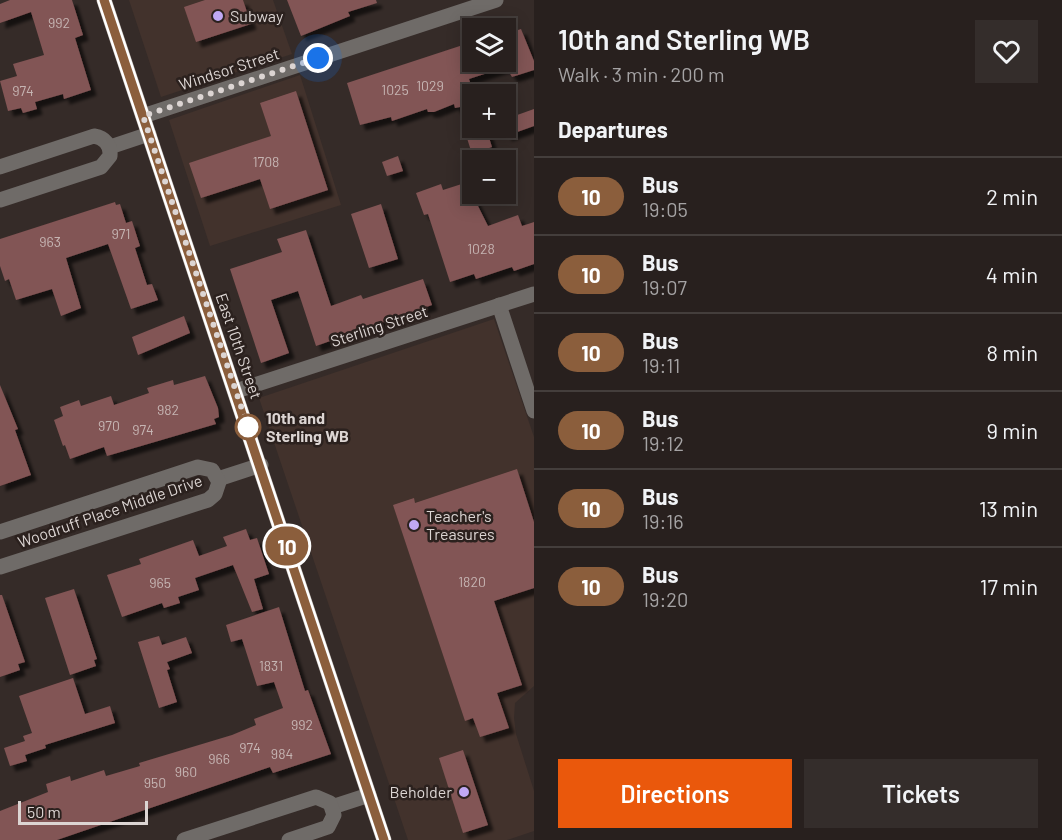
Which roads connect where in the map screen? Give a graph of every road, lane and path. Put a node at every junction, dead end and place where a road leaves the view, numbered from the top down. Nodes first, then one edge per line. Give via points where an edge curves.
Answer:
1 (104, 0) edge
2 (496, 0) edge
3 (143, 116) junction
4 (150, 134) junction
5 (110, 147) junction
6 (0, 166) edge
7 (0, 200) edge
8 (534, 294) edge
9 (499, 305) junction
10 (236, 391) junction
11 (534, 411) edge
12 (261, 465) junction
13 (218, 478) junction
14 (0, 532) edge
15 (0, 567) edge
16 (369, 795) junction
17 (332, 807) junction
18 (184, 840) edge
19 (289, 840) edge
20 (384, 840) edge

1 - 3 main road, East 10th Street
2 - 3 street, Windsor Street
3 - 4 main road, East 10th Street
4 - 5 street
4 - 10 main road, East 10th Street
5 - 6 street via 94,136
5 - 7 street via 110,156 101,167
8 - 9 street, Sterling Street
9 - 10 street, Sterling Street
9 - 11 street
10 - 12 main road, East 10th Street
12 - 13 street, Woodruff Place Middle Drive
12 - 16 main road, East 10th Street
13 - 14 street, Woodruff Place Middle Drive via 212,470 198,467
13 - 15 street, Woodruff Place Middle Drive via 219,487 208,500
16 - 17 street
16 - 20 main road, East 10th Street
17 - 18 street via 325,799 316,797
17 - 19 street via 333,819 328,827

